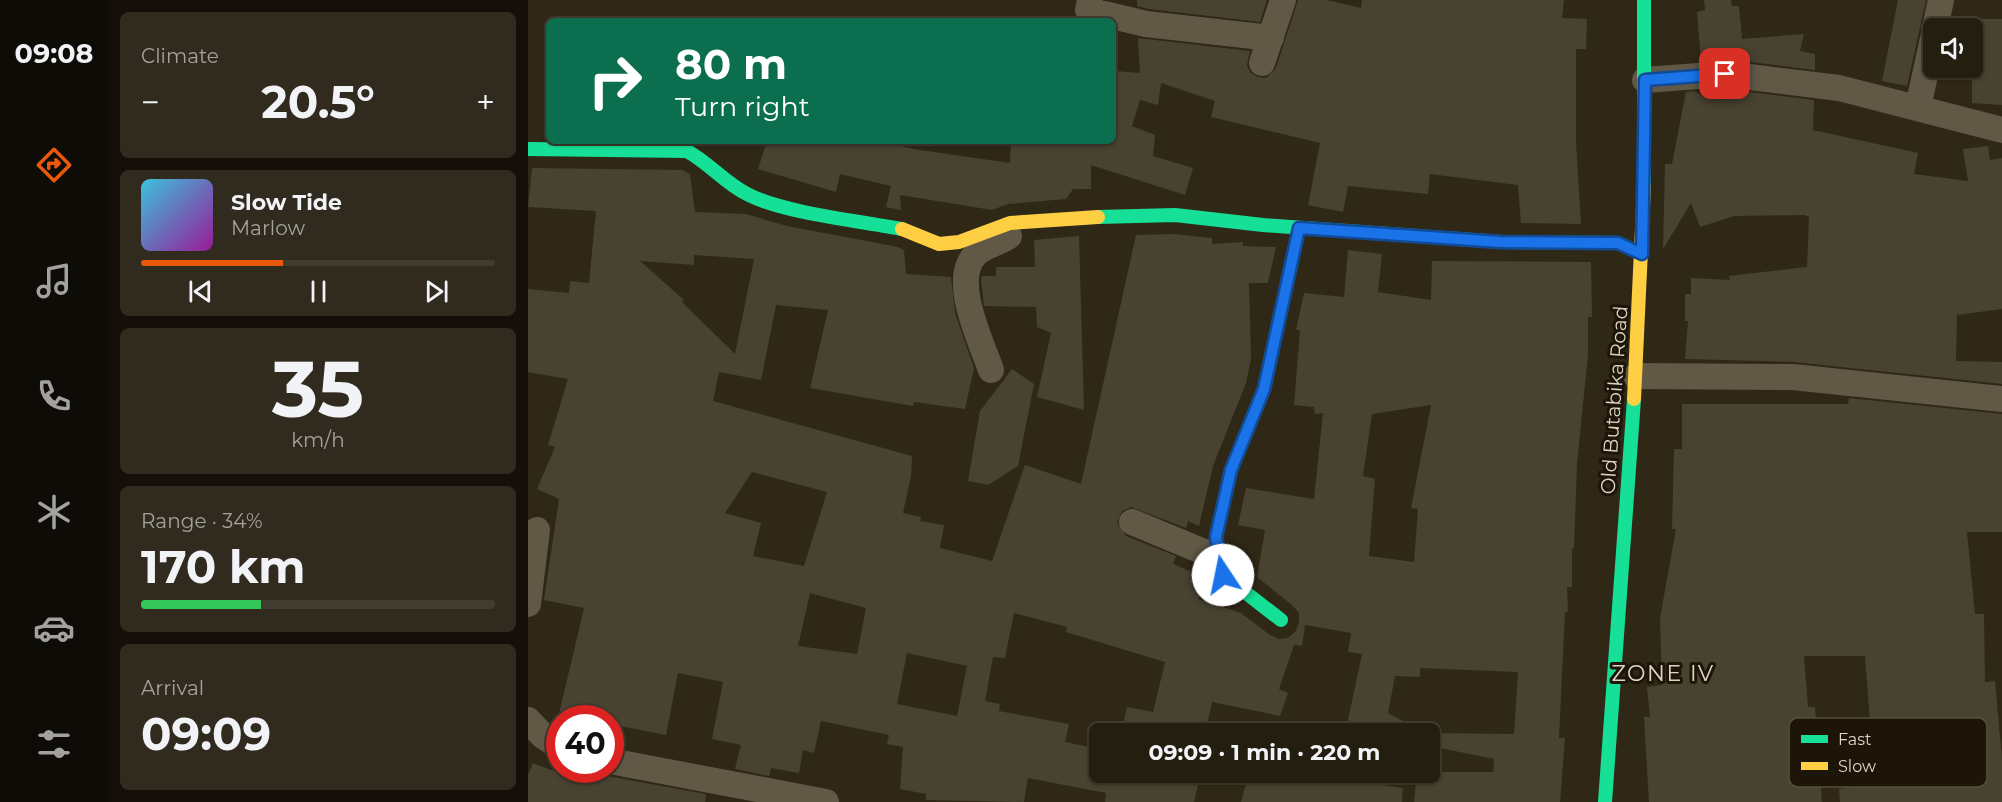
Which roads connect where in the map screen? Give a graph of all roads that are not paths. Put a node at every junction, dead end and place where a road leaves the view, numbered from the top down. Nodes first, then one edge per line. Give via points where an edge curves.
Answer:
1 (1090, 0) edge
2 (1283, 0) edge
3 (1644, 0) edge
4 (1941, 0) edge
5 (1937, 18) edge
6 (1271, 39) junction
7 (1262, 63) dead end
8 (1924, 78) edge
9 (1645, 80) junction
10 (1918, 107) junction
11 (2002, 130) edge
12 (528, 149) edge
13 (1032, 222) junction
14 (1299, 228) junction
15 (1642, 254) junction
16 (991, 370) dead end
17 (1636, 376) junction
18 (2002, 399) edge
19 (1132, 522) dead end
20 (537, 530) dead end
21 (1221, 559) junction
22 (528, 604) edge
23 (1281, 620) dead end
24 (528, 720) edge
25 (546, 738) edge
26 (624, 764) edge
27 (826, 802) edge
28 (1605, 802) edge

1 - 6 street via 1088,10 1146,24
2 - 6 street
3 - 9 street, Old Butabika Road
4 - 5 street
6 - 7 street
8 - 10 street
9 - 10 street via 1725,74 1839,88
9 - 15 street, Old Butabika Road
10 - 11 street
12 - 13 street via 687,151 706,161 748,195 791,208 903,228 939,244 959,242 1010,223
13 - 14 street via 1174,215
13 - 16 street via 977,253 967,267 965,289
14 - 15 street via 1501,242 1618,243
14 - 21 street via 1264,389 1231,470 1216,537
15 - 17 street, Old Butabika Road
17 - 18 street via 1793,377
17 - 28 street, Old Butabika Road
19 - 21 street
20 - 22 street
21 - 23 street via 1223,575
24 - 25 street
26 - 27 street

